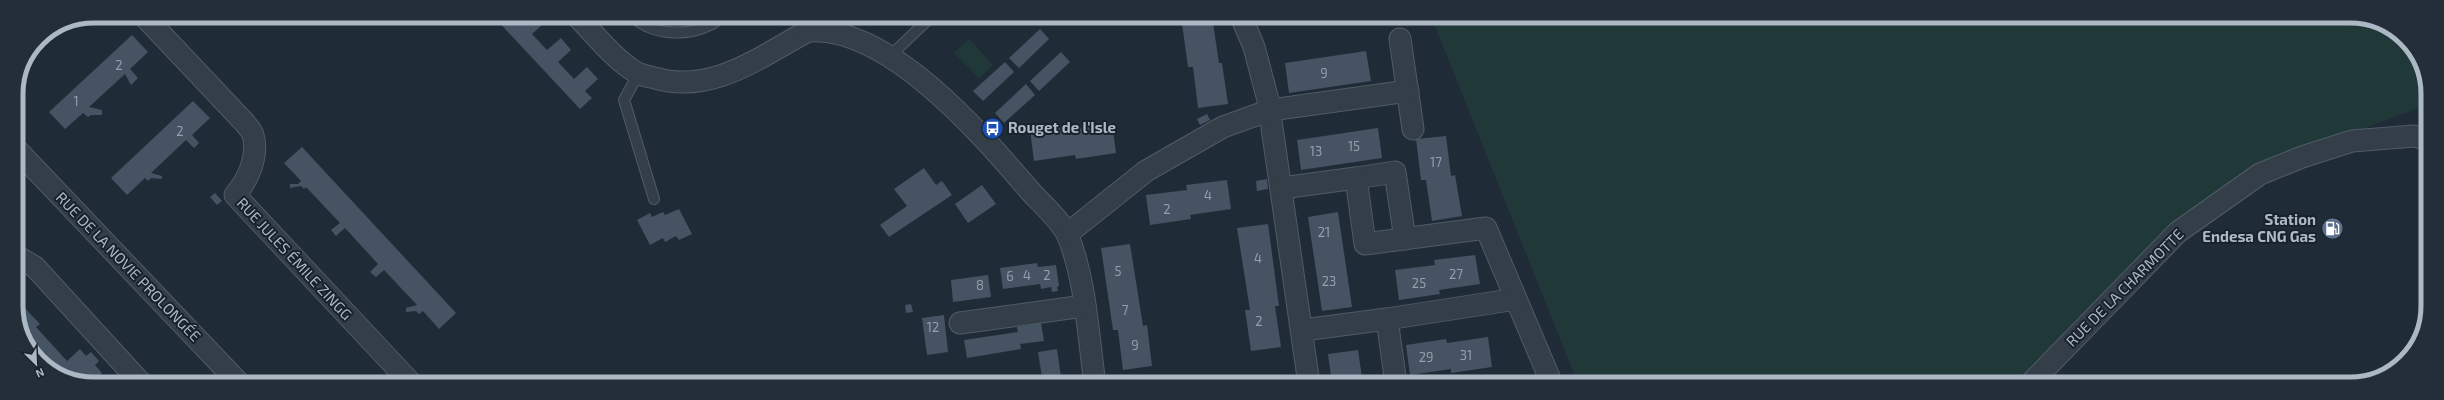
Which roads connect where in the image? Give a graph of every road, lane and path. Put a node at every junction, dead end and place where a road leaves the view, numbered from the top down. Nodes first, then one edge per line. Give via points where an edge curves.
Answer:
1 (151, 23) edge
2 (584, 23) edge
3 (643, 23) edge
4 (715, 23) edge
5 (810, 23) edge
6 (925, 23) edge
7 (1244, 23) edge
8 (1400, 39) dead end
9 (890, 56) junction
10 (639, 73) junction
11 (1408, 91) junction
12 (1270, 110) junction
13 (1413, 129) dead end
14 (2421, 138) edge
15 (23, 156) edge
16 (1356, 178) junction
17 (1282, 188) junction
18 (654, 199) dead end
19 (1067, 234) junction
20 (1405, 239) junction
21 (23, 260) edge
22 (1516, 299) junction
23 (1084, 306) junction
24 (1387, 319) junction
25 (960, 323) dead end
26 (1303, 330) junction
27 (136, 377) edge
28 (234, 377) edge
29 (404, 377) edge
30 (1094, 377) edge
31 (1308, 377) edge
32 (1395, 377) edge
33 (1549, 377) edge
34 (2037, 377) edge

1 - 29 street, RUE JULES ÉMILE ZINGG via 244,122 253,135 254,156 246,182 235,195
2 - 10 street via 619,60
3 - 4 lane via 667,32 696,31
5 - 9 street via 823,30 844,34
5 - 10 street via 756,61 726,75 702,81 668,82
6 - 9 lane
7 - 12 street via 1254,47
8 - 11 street
9 - 19 street via 922,78 983,139
10 - 18 lane via 624,100
11 - 12 street
11 - 13 street
12 - 17 street
12 - 19 street via 1223,127 1146,171
14 - 34 street, RUE DE LA CHARMOTTE via 2352,141 2260,174 2178,232
15 - 28 street, RUE DE LA NOVIE PROLONGÉE
16 - 17 street
16 - 20 street via 1365,244
16 - 20 street via 1395,172
17 - 26 street
19 - 23 street via 1079,272
20 - 22 street via 1486,228
21 - 27 street via 35,267
22 - 24 street
22 - 33 street
23 - 25 street
23 - 30 street
24 - 26 street
24 - 32 street
26 - 31 street

